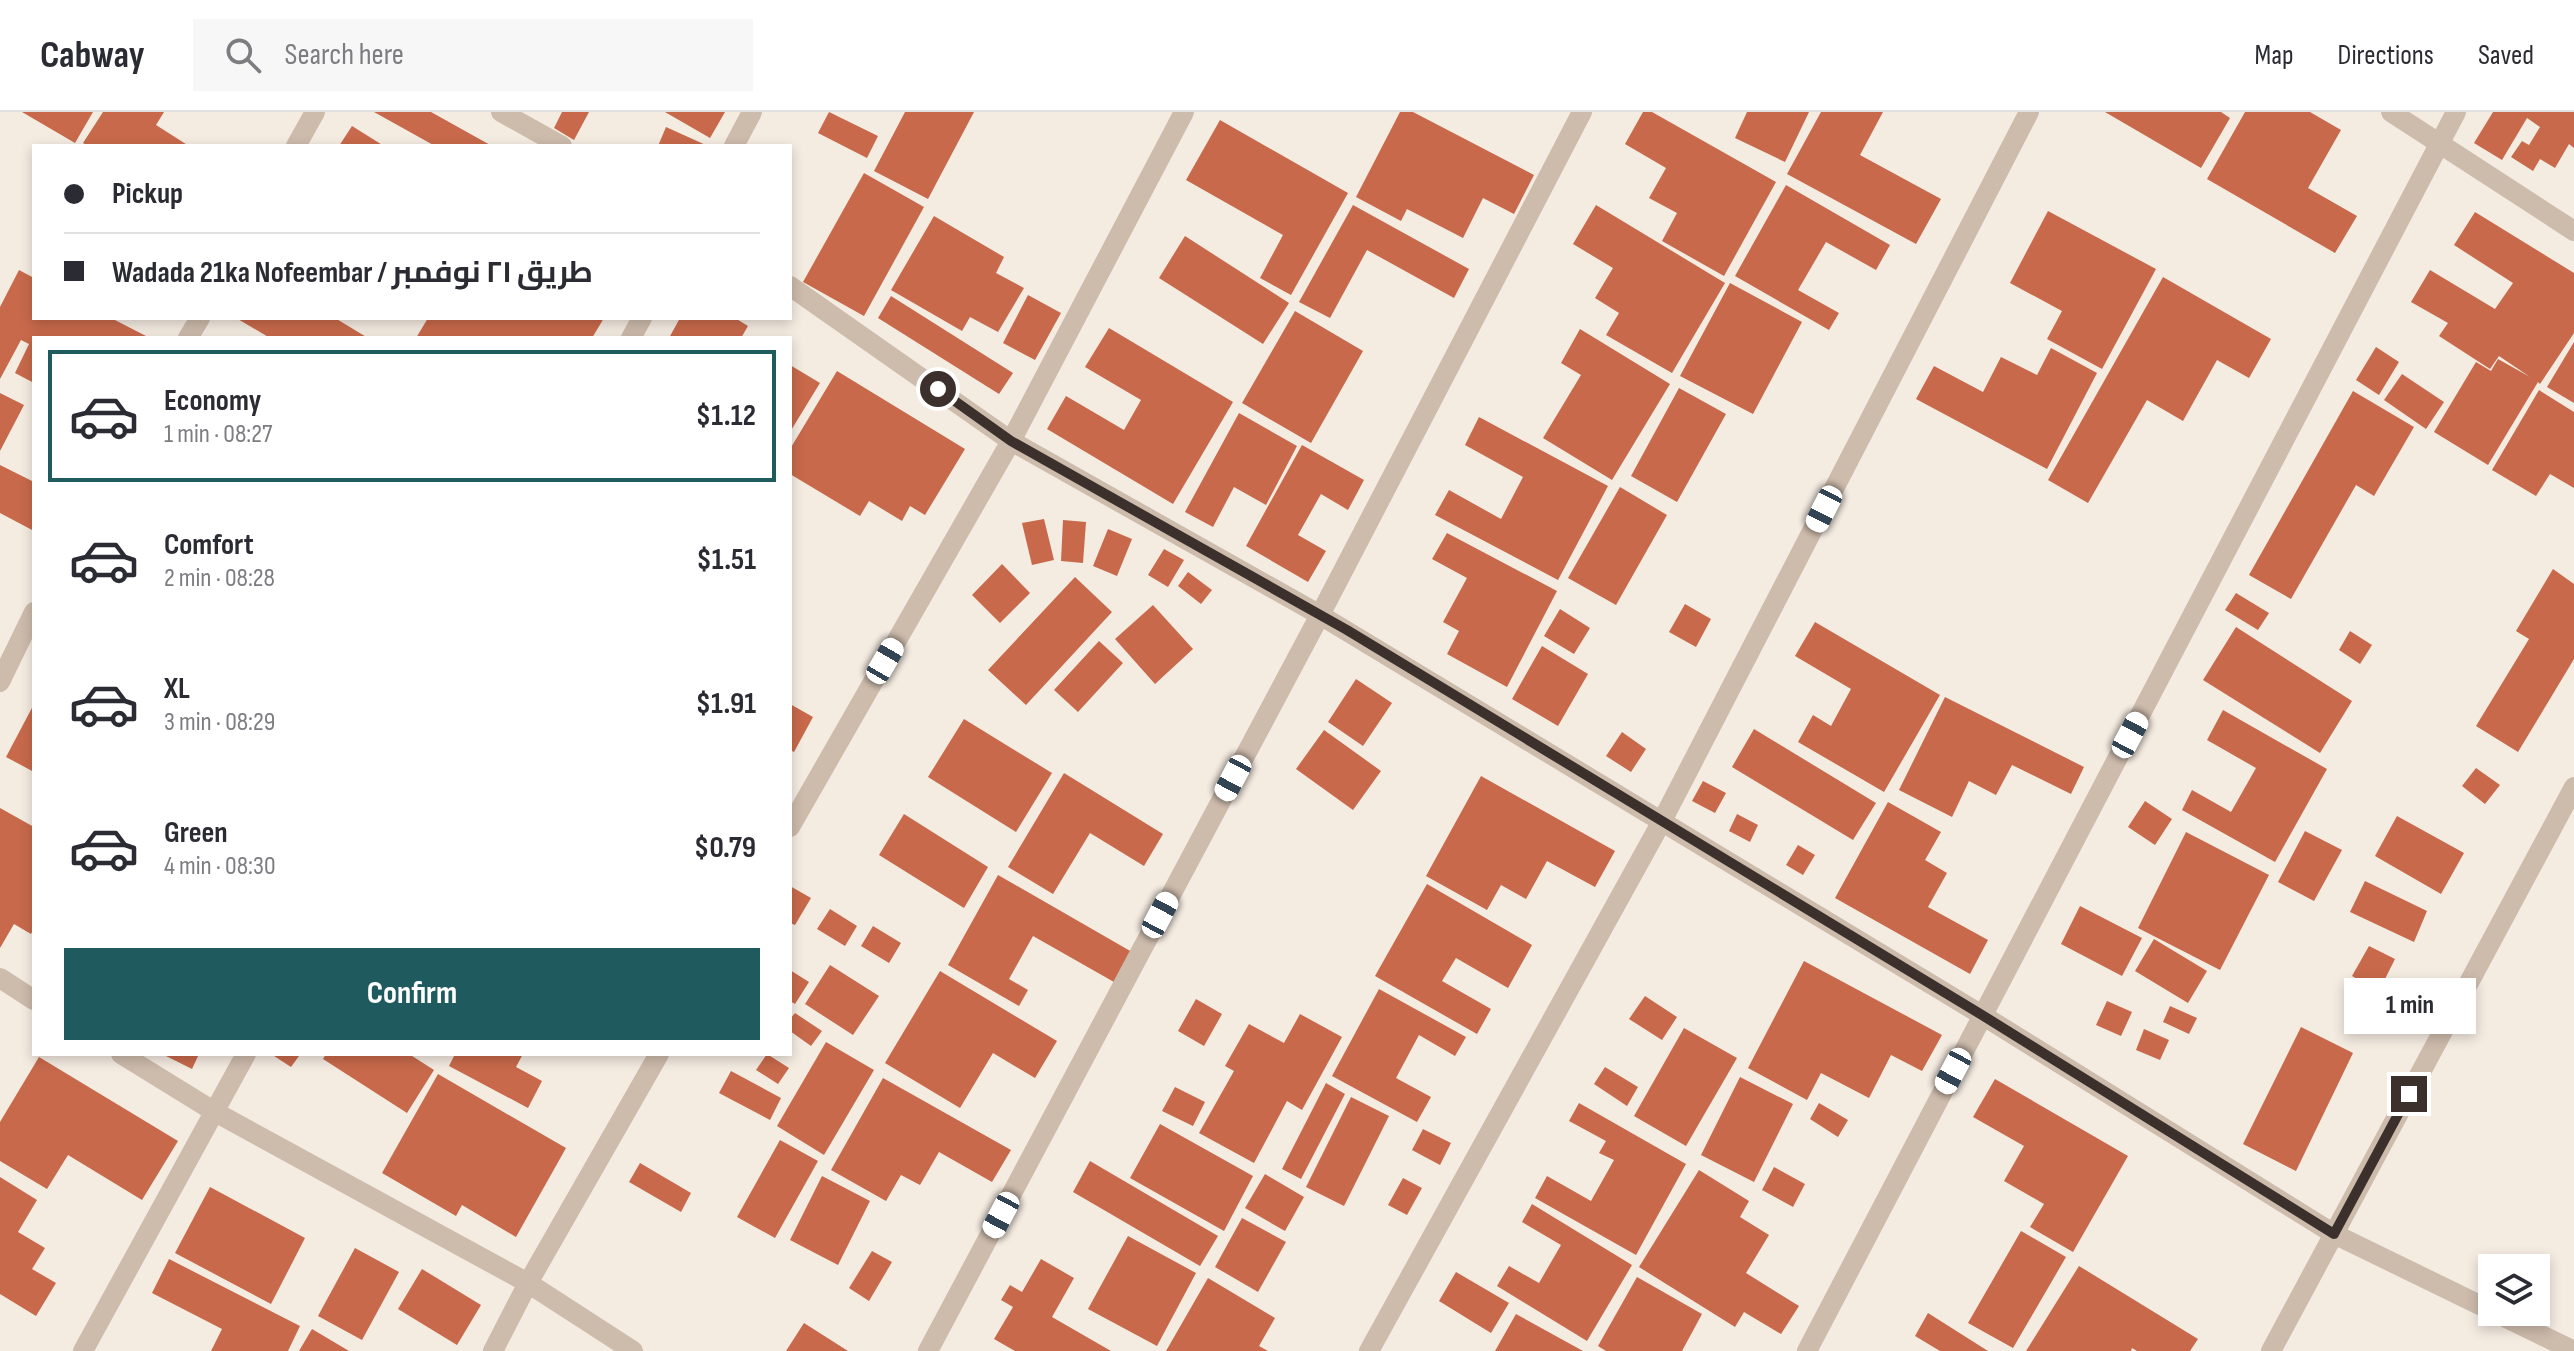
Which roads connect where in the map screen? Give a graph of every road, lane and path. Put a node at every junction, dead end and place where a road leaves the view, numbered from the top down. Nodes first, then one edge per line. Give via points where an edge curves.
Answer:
1 (315, 112) edge
2 (501, 112) edge
3 (752, 112) edge
4 (1184, 112) edge
5 (1582, 112) edge
6 (2029, 112) edge
7 (2391, 112) edge
8 (2456, 112) edge
9 (297, 144) edge
10 (558, 144) edge
11 (735, 144) edge
12 (2439, 145) junction
13 (2574, 231) edge
14 (792, 287) edge
15 (1011, 441) junction
16 (1320, 615) junction
17 (32, 616) edge
18 (0, 682) edge
19 (2574, 787) edge
20 (1662, 821) junction
21 (792, 824) edge
22 (0, 978) edge
23 (32, 999) edge
24 (1982, 1015) junction
25 (124, 1056) edge
26 (245, 1056) edge
27 (658, 1056) edge
28 (215, 1112) junction
29 (2334, 1234) junction
30 (528, 1283) junction
31 (2478, 1305) edge
32 (2522, 1326) edge
33 (83, 1351) edge
34 (493, 1351) edge
35 (633, 1351) edge
36 (928, 1351) edge
37 (1369, 1351) edge
38 (1807, 1351) edge
39 (2271, 1351) edge
40 (2574, 1351) edge

1 - 9 street
2 - 10 street
3 - 11 street
4 - 15 street
5 - 16 street
6 - 20 street
7 - 12 street
8 - 12 street
12 - 13 street
12 - 24 street
14 - 15 street
15 - 16 street
15 - 21 street
16 - 20 street
16 - 36 street
17 - 18 street
19 - 29 street
20 - 24 street
20 - 37 street
22 - 23 street
24 - 29 street
24 - 38 street
25 - 28 street
26 - 28 street
27 - 30 street
28 - 30 street
28 - 33 street
29 - 31 street
29 - 39 street
30 - 34 street
30 - 35 street
32 - 40 street

